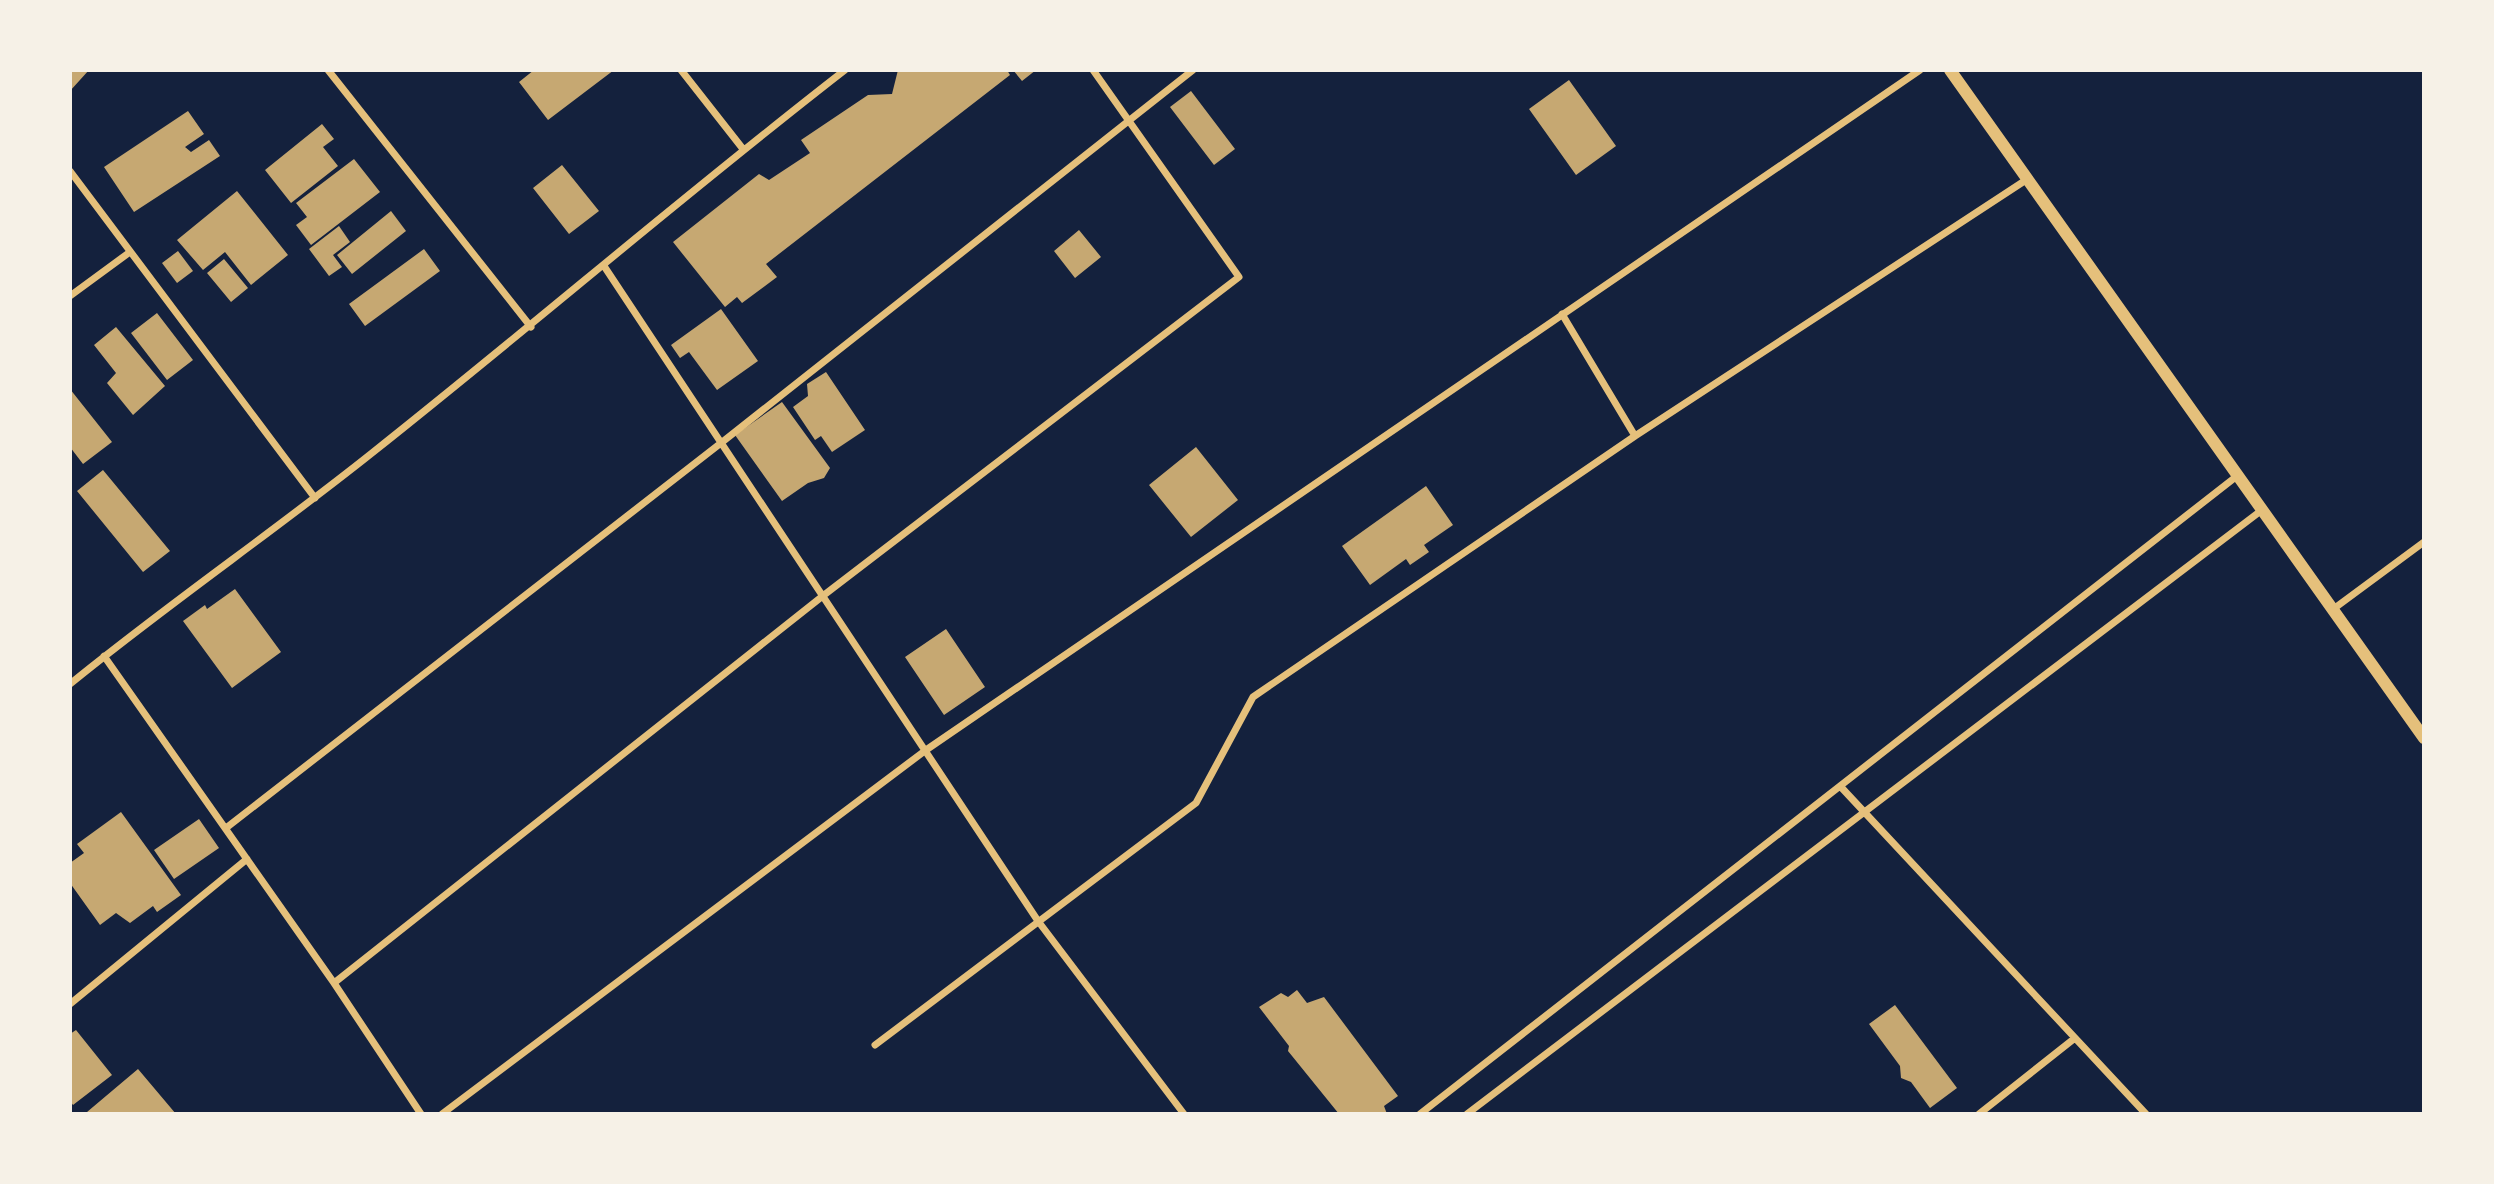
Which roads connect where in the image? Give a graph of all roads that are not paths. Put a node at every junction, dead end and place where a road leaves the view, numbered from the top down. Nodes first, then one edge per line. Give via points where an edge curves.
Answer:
1 (328, 70) edge
2 (681, 70) edge
3 (845, 70) edge
4 (1093, 70) edge
5 (1193, 70) edge
6 (1920, 70) edge
7 (1950, 70) edge
8 (1127, 119) junction
9 (743, 149) junction
10 (70, 171) edge
11 (2026, 180) junction
12 (130, 252) junction
13 (604, 266) junction
14 (70, 296) edge
15 (1562, 314) junction
16 (531, 327) junction
17 (1636, 436) junction
18 (720, 443) junction
19 (2237, 476) junction
20 (315, 498) junction
21 (2262, 510) junction
22 (2424, 542) edge
23 (824, 595) junction
24 (2332, 610) junction
25 (104, 656) junction
26 (70, 684) edge
27 (2424, 738) edge
28 (926, 750) junction
29 (1840, 786) junction
30 (1865, 811) junction
31 (226, 828) junction
32 (247, 859) junction
33 (1038, 921) junction
34 (334, 983) junction
35 (70, 1004) edge
36 (2076, 1038) junction
37 (875, 1045) dead end
38 (421, 1114) edge
39 (442, 1114) edge
40 (1184, 1114) edge
41 (1420, 1114) edge
42 (1466, 1114) edge
43 (1979, 1114) edge
44 (2146, 1114) edge

1 - 16 street
2 - 9 street
3 - 9 street
4 - 8 street
5 - 8 street
6 - 15 street
7 - 11 street
8 - 18 street
8 - 23 street via 1239,277
9 - 13 street
10 - 12 street
11 - 17 street
11 - 19 street
12 - 14 street
12 - 20 street
13 - 16 street
13 - 18 street
15 - 17 street
15 - 28 street
16 - 20 street
17 - 33 street via 1252,697 1196,803
18 - 23 street
18 - 31 street
19 - 21 street
19 - 29 street
20 - 25 street
21 - 24 street
21 - 30 street
22 - 24 street
23 - 28 street
23 - 34 street
24 - 27 street
25 - 26 street
25 - 31 street
28 - 33 street
28 - 39 street
29 - 30 street
29 - 41 street
30 - 36 street
30 - 42 street
31 - 32 street
32 - 34 street
32 - 35 street
33 - 37 street
33 - 40 street
34 - 38 street
36 - 43 street
36 - 44 street

